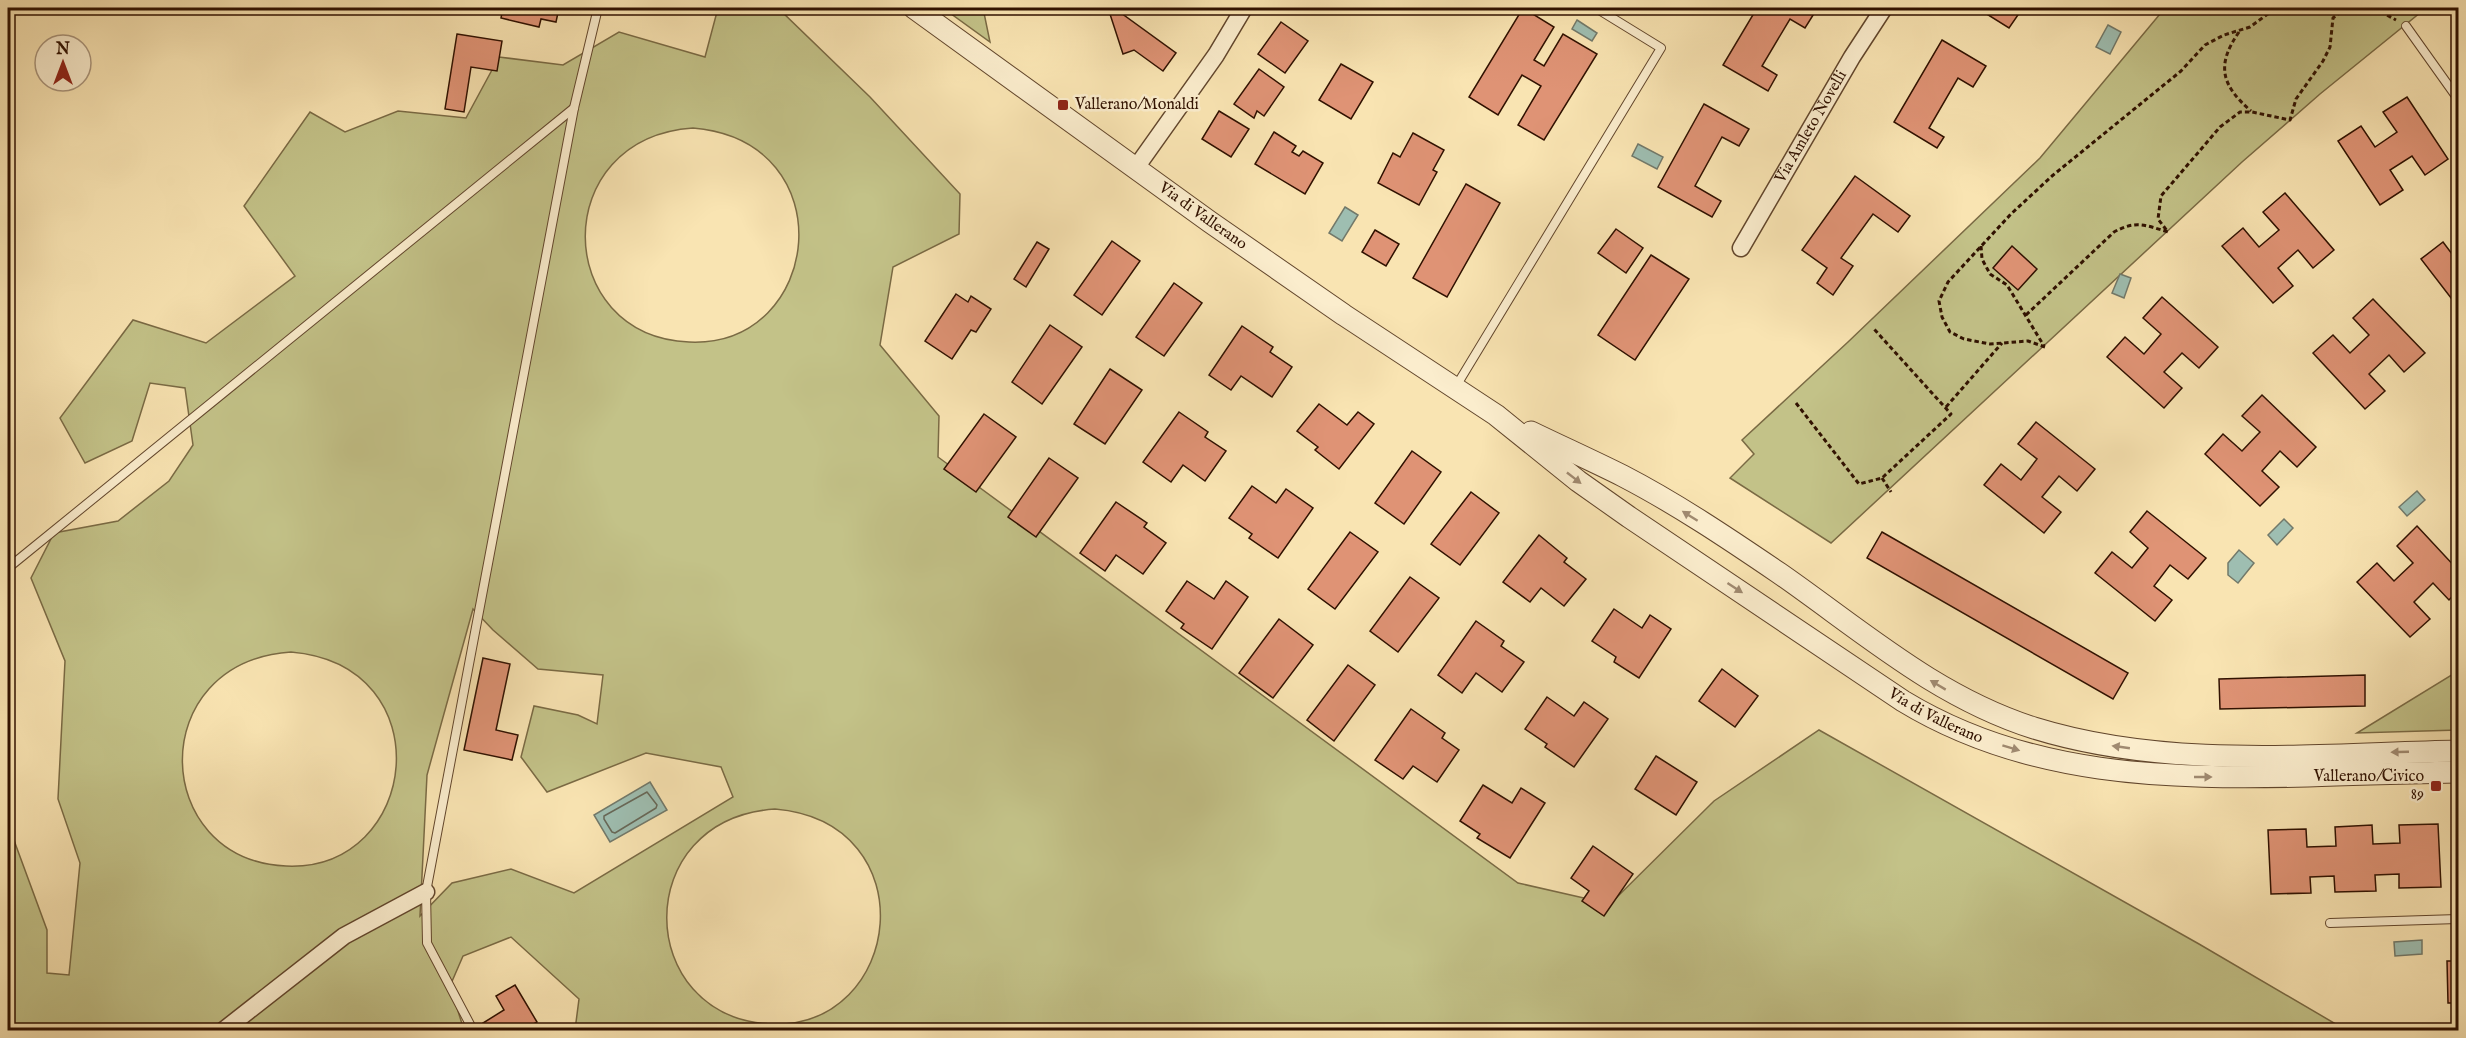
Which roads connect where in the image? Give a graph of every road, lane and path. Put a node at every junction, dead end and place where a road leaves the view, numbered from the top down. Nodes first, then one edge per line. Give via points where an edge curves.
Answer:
1 (598, 8) edge
2 (914, 8) edge
3 (1244, 8) edge
4 (1596, 8) edge
5 (1884, 8) edge
6 (2276, 8) edge
7 (2345, 8) edge
8 (2406, 26) dead end
9 (2240, 30) junction
10 (2458, 99) edge
11 (574, 108) junction
12 (2252, 112) junction
13 (1135, 169) junction
14 (1981, 246) junction
15 (1741, 248) dead end
16 (2026, 315) junction
17 (1874, 329) dead end
18 (2002, 343) junction
19 (1455, 388) junction
20 (1796, 403) dead end
21 (1946, 407) junction
22 (1496, 415) junction
23 (1882, 478) junction
24 (1891, 492) dead end
25 (8, 568) edge
26 (2458, 751) edge
27 (2458, 772) edge
28 (426, 892) junction
29 (2458, 919) edge
30 (2331, 923) dead end
31 (224, 1030) edge
32 (473, 1030) edge

1 - 11 lane
2 - 13 street, Via di Vallerano
3 - 13 street via 1216,55
4 - 19 lane via 1660,48
5 - 15 street, Via Amleto Novelli
6 - 9 path
7 - 12 path via 2333,18 2330,47 2296,99 2290,120
8 - 10 lane
9 - 12 path via 2227,49 2224,69 2235,97
9 - 14 path via 2205,45 2181,71 2052,176
11 - 25 lane
11 - 28 lane
12 - 16 path via 2240,112 2220,127 2161,196 2158,219 2168,232 2129,224 2114,232
13 - 19 street, Via di Vallerano
14 - 16 path via 1982,259 1990,274 2007,285
14 - 18 path via 1948,282 1940,301 1942,317 1950,332 1964,339
16 - 18 path via 2044,347 2028,341
17 - 21 path
18 - 21 path
19 - 22 street, Via di Vallerano
20 - 23 path via 1859,484
21 - 23 path via 1952,414
26 -> 22 street, Via di Vallerano via 2186,754 2107,745 2012,720 1940,687 1778,573 1648,490
22 -> 27 street, Via di Vallerano via 1637,523 1903,701 1962,731 2067,763 2152,775
23 - 24 path
28 - 31 street via 344,936
28 - 32 lane via 427,943
29 - 30 lane

